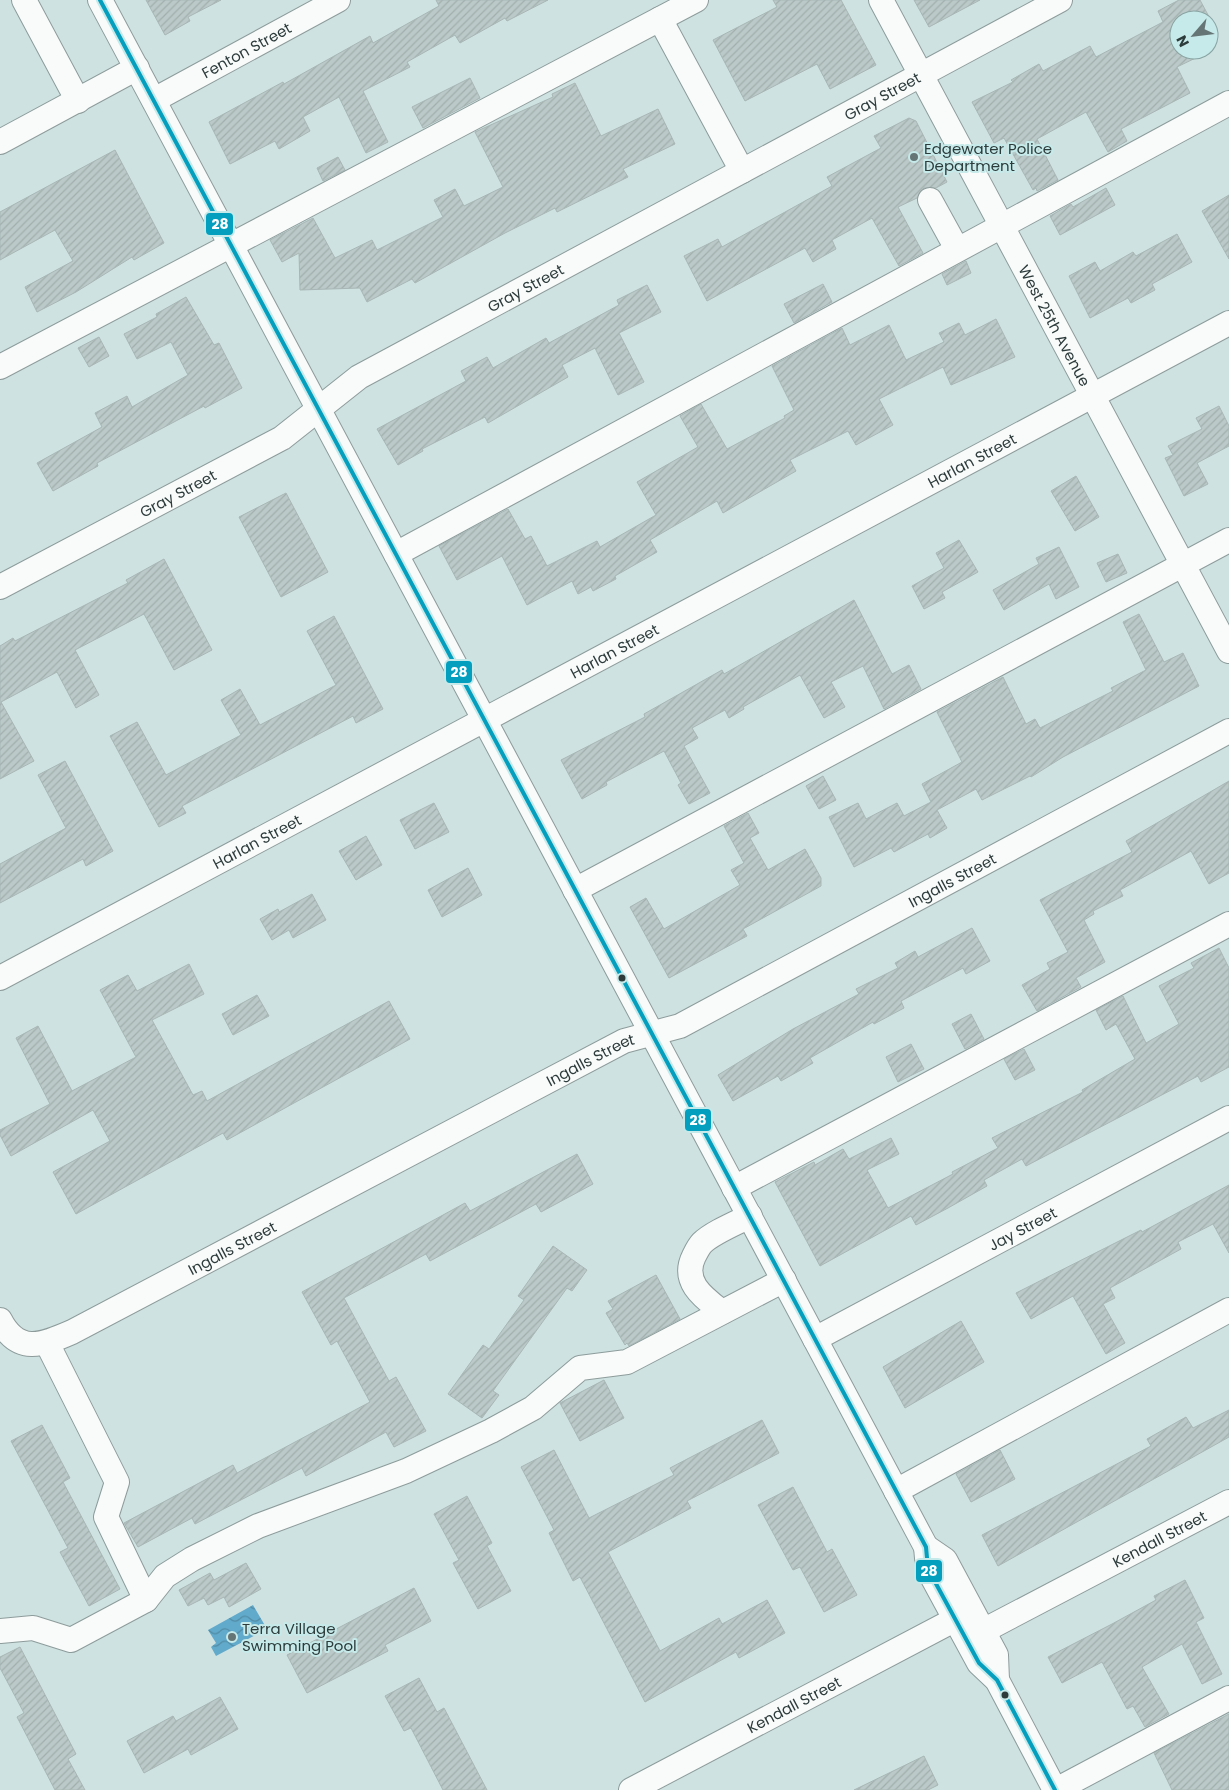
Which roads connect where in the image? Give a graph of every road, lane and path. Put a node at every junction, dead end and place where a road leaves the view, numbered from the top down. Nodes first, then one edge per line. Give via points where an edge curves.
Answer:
1 (24, 0) edge
2 (100, 0) edge
3 (338, 0) edge
4 (696, 0) edge
5 (881, 0) edge
6 (1060, 0) edge
7 (660, 19) junction
8 (137, 68) junction
9 (922, 74) junction
10 (154, 100) junction
11 (78, 101) junction
12 (1229, 103) edge
13 (0, 142) edge
14 (742, 172) junction
15 (930, 200) dead end
16 (1002, 224) junction
17 (231, 245) junction
18 (957, 249) junction
19 (1229, 323) edge
20 (0, 367) edge
21 (1094, 396) junction
22 (319, 409) junction
23 (1229, 540) edge
24 (396, 554) junction
25 (1183, 565) junction
26 (0, 587) edge
27 (1229, 652) edge
28 (485, 720) junction
29 (1229, 731) edge
30 (576, 890) junction
31 (1229, 924) edge
32 (0, 978) edge
33 (652, 1034) junction
34 (1229, 1118) edge
35 (734, 1188) junction
36 (750, 1216) junction
37 (784, 1280) junction
38 (1229, 1310) edge
39 (722, 1312) junction
40 (0, 1320) edge
41 (815, 1339) junction
42 (38, 1344) junction
43 (896, 1491) junction
44 (1229, 1502) edge
45 (926, 1547) junction
46 (146, 1600) junction
47 (956, 1620) junction
48 (0, 1631) edge
49 (983, 1632) junction
50 (997, 1680) junction
51 (1229, 1698) edge
52 (631, 1790) edge
53 (1056, 1790) edge

1 - 11 street
2 - 8 street
3 - 10 street, Fenton Street
4 - 7 street
5 - 9 street, West 25th Avenue
6 - 9 street, Gray Street
7 - 14 street
7 - 17 street
8 - 10 street
8 - 11 street
9 - 14 street, Gray Street
9 - 16 street, West 25th Avenue
10 - 17 street
11 - 13 street
12 - 16 street
14 - 22 street, Gray Street via 359,377
15 - 18 street
16 - 18 street
16 - 21 street, West 25th Avenue
17 - 20 street
17 - 22 street
18 - 24 street
19 - 21 street, Harlan Street
21 - 25 street, West 25th Avenue
21 - 28 street, Harlan Street
22 - 24 street
22 - 26 street, Gray Street via 282,438
23 - 25 street
24 - 28 street
25 - 27 street, West 25th Avenue
25 - 30 street
28 - 30 street
28 - 32 street, Harlan Street
29 - 33 street, Ingalls Street via 680,1026
30 - 33 street
31 - 35 street
33 - 35 street
33 - 42 street, Ingalls Street via 624,1041 72,1332
34 - 41 street, Jay Street
35 - 36 street
36 - 37 street
36 - 39 street via 702,1243 690,1268 692,1283 701,1296
37 - 39 street
37 - 41 street
38 - 43 street
39 - 46 street via 627,1362 580,1368 533,1408 406,1471 258,1526 192,1559 165,1576
40 - 42 street via 11,1337
41 - 43 street
42 - 46 street via 117,1482 106,1517
43 - 45 street
44 - 49 street, Kendall Street
45 - 47 street via 928,1568
45 - 49 street via 945,1560
46 - 48 street via 71,1640 33,1628
47 - 50 street via 979,1663
47 - 52 street, Kendall Street
49 - 50 street via 996,1655
50 - 53 street
51 - 53 street

